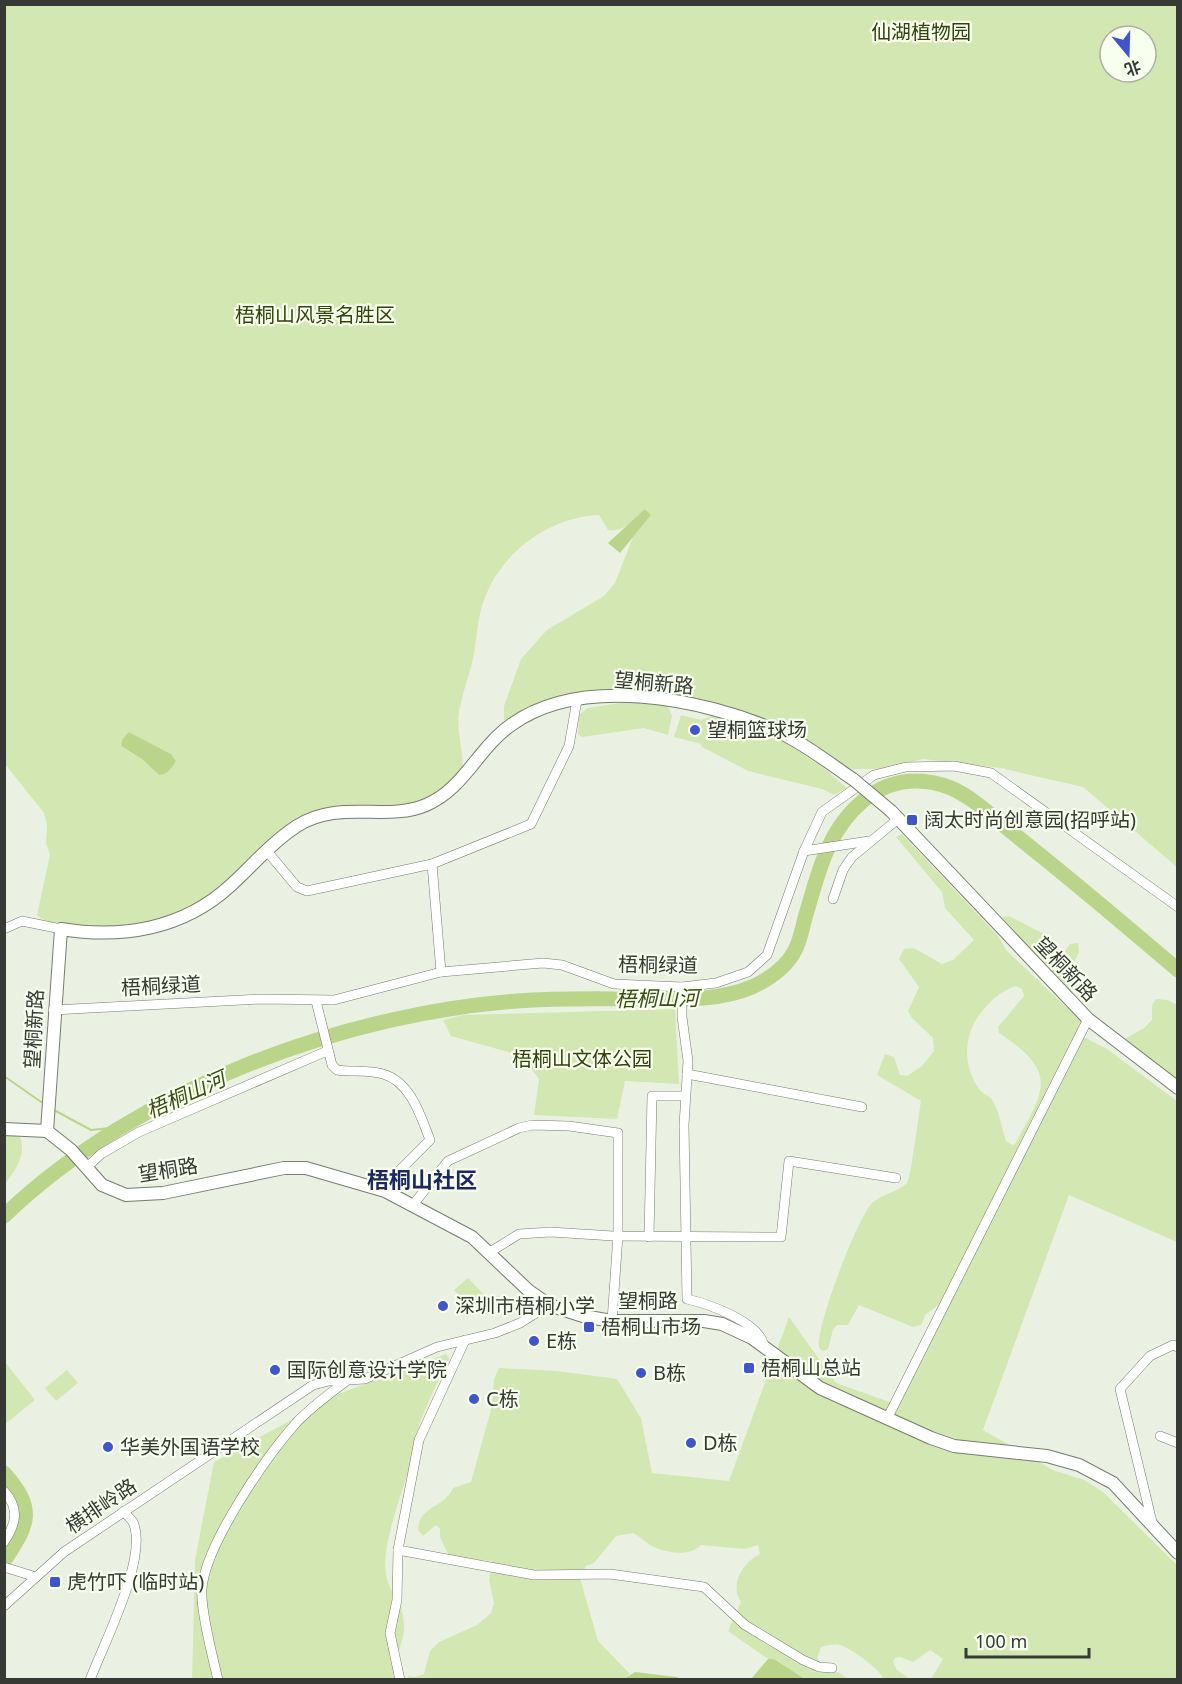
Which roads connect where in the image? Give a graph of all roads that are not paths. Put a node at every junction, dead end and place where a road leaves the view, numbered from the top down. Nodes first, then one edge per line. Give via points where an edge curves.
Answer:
1 (577, 700) junction
2 (894, 815) junction
3 (869, 841) junction
4 (266, 850) junction
5 (808, 850) junction
6 (432, 864) junction
7 (833, 899) dead end
8 (1178, 907) edge
9 (4, 929) edge
10 (61, 929) junction
11 (441, 972) junction
12 (682, 990) junction
13 (316, 1001) junction
14 (53, 1010) junction
15 (1088, 1019) junction
16 (326, 1049) junction
17 (687, 1074) junction
18 (1178, 1088) edge
19 (686, 1096) junction
20 (862, 1107) dead end
21 (48, 1126) junction
22 (4, 1130) edge
23 (86, 1168) junction
24 (896, 1178) dead end
25 (385, 1191) junction
26 (412, 1206) junction
27 (618, 1236) junction
28 (649, 1237) junction
29 (685, 1237) junction
30 (490, 1252) junction
31 (549, 1305) junction
32 (612, 1321) junction
33 (465, 1340) junction
34 (765, 1347) junction
35 (1178, 1347) edge
36 (345, 1382) junction
37 (888, 1417) junction
38 (1160, 1436) dead end
39 (1178, 1443) edge
40 (4, 1491) edge
41 (124, 1512) junction
42 (1154, 1530) junction
43 (4, 1542) edge
44 (398, 1550) junction
45 (1178, 1553) edge
46 (4, 1567) edge
47 (36, 1577) junction
48 (4, 1606) edge
49 (832, 1668) dead end
50 (90, 1680) edge
51 (218, 1680) edge
52 (400, 1680) edge

1 - 2 street, 望桐新路, bridge via 672,700 713,709 779,732 854,780
1 - 4 street, 望桐新路 via 552,706 510,725 461,780 424,806 327,814 298,826
1 - 6 street via 569,746 531,824
2 - 3 street
2 - 15 street, 望桐新路
3 - 5 street
3 - 7 street via 843,870
4 - 6 street via 297,887 308,891
4 - 10 street, 望桐新路 via 217,897 177,921 130,932
5 - 8 street, 梧桐绿道 via 822,812 874,775 921,766 975,767 1026,796
5 - 12 street, 梧桐绿道 via 763,961 748,972
6 - 11 street
9 - 10 street, 望桐新路 via 22,921
10 - 14 street, 望桐新路
11 - 12 street, 梧桐绿道 via 543,963 562,965 614,984
11 - 13 street, 梧桐绿道 via 334,1000
12 - 17 street
13 - 14 street, 梧桐绿道 via 261,999
13 - 16 street
14 - 21 street, 望桐新路
15 - 18 street, 望桐新路
15 - 37 street
16 - 23 street via 139,1132
16 - 25 street via 337,1071 382,1073 394,1079 419,1111 430,1140 428,1145 400,1170
17 - 19 street
17 - 20 street
19 - 28 street via 652,1096
19 - 29 street
21 - 22 street
21 - 23 street, 望桐路
23 - 25 street, 望桐路 via 102,1185 126,1195 163,1193 284,1168 306,1168
24 - 29 street via 789,1161 781,1237
25 - 26 street, 望桐路
26 - 27 street via 448,1161 519,1128 541,1125 603,1130 618,1133
26 - 30 street, 望桐路 via 472,1237
27 - 28 street
27 - 30 street via 519,1234
27 - 32 street
28 - 29 street
29 - 34 street via 687,1299 712,1305 748,1325 763,1339
30 - 31 street, 望桐路
31 - 32 street, 望桐路
31 - 33 street, 横排岭路 via 504,1329
32 - 34 street, 望桐路 via 713,1322 738,1330
33 - 36 street, 横排岭路 via 419,1353 365,1379
33 - 44 street via 418,1440
34 - 37 street, 望桐路 via 820,1388
35 - 42 street via 1173,1345 1150,1356 1120,1389
36 - 41 street, 横排岭路 via 313,1385
36 - 51 street via 297,1422 267,1461 237,1507 206,1570 202,1590
37 - 42 street, 望桐路 via 954,1446 1047,1456 1079,1465 1113,1483
38 - 39 street
40 - 43 street via 16,1512 13,1529
41 - 47 street, 横排岭路 via 64,1552
41 - 50 street via 133,1523 136,1548 131,1574
42 - 45 street, 望桐路
44 - 49 street via 534,1575 610,1574 704,1587 745,1625 802,1660
44 - 52 street via 397,1599 390,1633
46 - 47 street
47 - 48 street, 横排岭路

